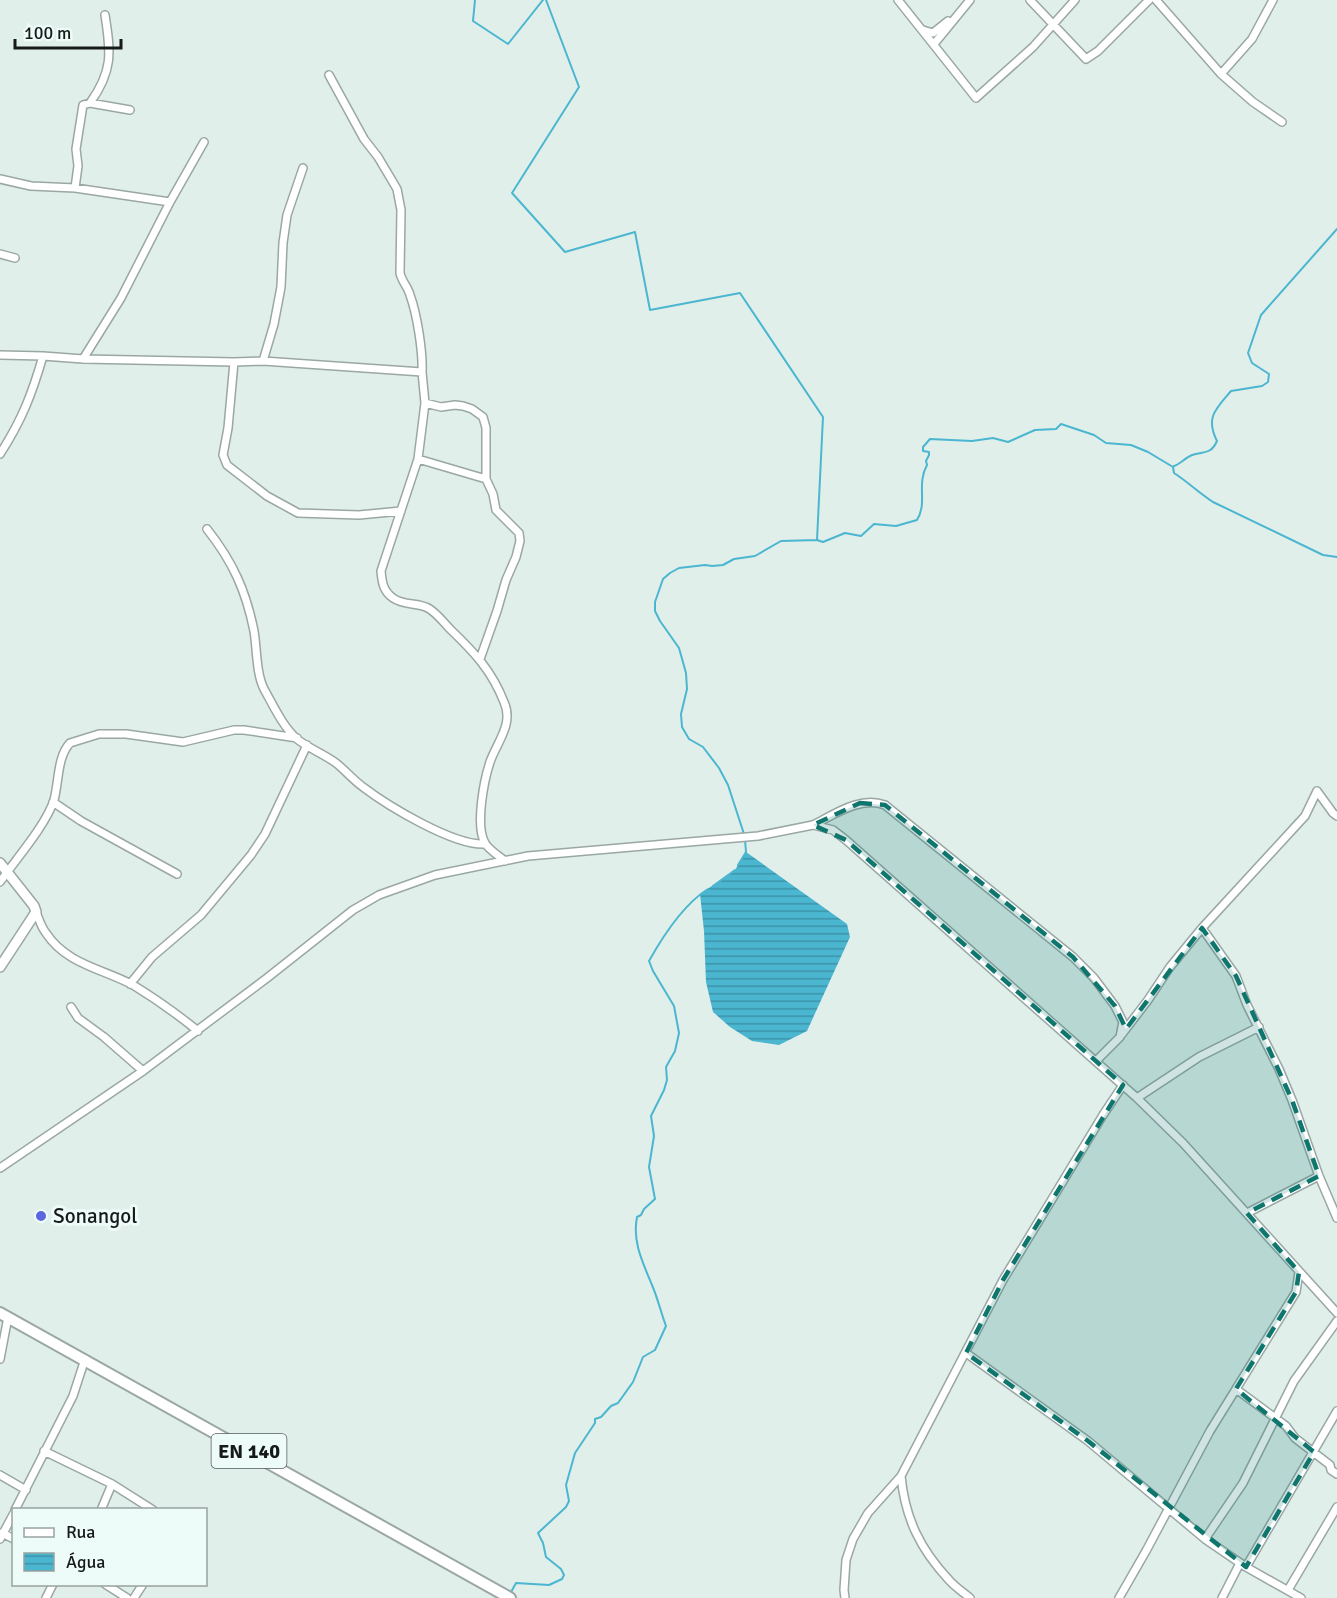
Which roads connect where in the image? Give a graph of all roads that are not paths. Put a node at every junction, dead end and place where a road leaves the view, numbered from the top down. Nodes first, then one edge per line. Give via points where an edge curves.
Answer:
1 (898, 0) edge
2 (970, 0) edge
3 (1030, 0) edge
4 (1076, 0) edge
5 (1149, 0) edge
6 (1156, 0) edge
7 (1273, 0) edge
8 (105, 15) dead end
9 (956, 16) junction
10 (1052, 25) junction
11 (923, 30) junction
12 (934, 44) junction
13 (1221, 74) junction
14 (329, 75) dead end
15 (90, 103) junction
16 (130, 110) dead end
17 (1282, 122) dead end
18 (204, 142) dead end
19 (303, 168) dead end
20 (0, 179) edge
21 (75, 188) junction
22 (170, 202) junction
23 (0, 254) edge
24 (15, 258) dead end
25 (0, 355) edge
26 (43, 356) junction
27 (83, 359) junction
28 (263, 360) junction
29 (234, 362) junction
30 (422, 372) junction
31 (425, 403) junction
32 (0, 454) edge
33 (418, 459) junction
34 (486, 479) junction
35 (401, 510) junction
36 (207, 529) dead end
37 (480, 659) junction
38 (297, 738) junction
39 (307, 745) junction
40 (53, 802) junction
41 (1337, 816) edge
42 (813, 825) junction
43 (485, 844) junction
44 (505, 861) junction
45 (0, 863) edge
46 (7, 872) junction
47 (177, 874) dead end
48 (0, 882) edge
49 (36, 912) junction
50 (1202, 928) junction
51 (0, 968) edge
52 (130, 984) junction
53 (71, 1007) dead end
54 (1259, 1027) junction
55 (198, 1031) junction
56 (1120, 1037) junction
57 (1097, 1060) junction
58 (143, 1071) junction
59 (1124, 1085) junction
60 (1137, 1098) junction
61 (0, 1168) edge
62 (1318, 1176) junction
63 (1247, 1213) junction
64 (1337, 1218) edge
65 (1299, 1272) junction
66 (1337, 1313) edge
67 (4, 1315) edge
68 (1337, 1321) edge
69 (966, 1353) junction
70 (0, 1359) edge
71 (85, 1359) junction
72 (1236, 1389) junction
73 (1337, 1411) edge
74 (1275, 1417) junction
75 (44, 1451) junction
76 (1314, 1452) junction
77 (1337, 1474) edge
78 (0, 1475) edge
79 (901, 1476) junction
80 (112, 1484) junction
81 (26, 1490) junction
82 (1337, 1507) edge
83 (16, 1508) edge
84 (100, 1508) edge
85 (151, 1508) edge
86 (1168, 1510) junction
87 (12, 1515) edge
88 (1, 1536) edge
89 (1205, 1539) junction
90 (1243, 1565) junction
91 (108, 1586) edge
92 (1288, 1590) junction
93 (127, 1598) edge
94 (510, 1598) edge
95 (845, 1598) edge
96 (970, 1598) edge
97 (1119, 1598) edge
98 (1222, 1598) edge
99 (1301, 1598) edge

1 - 11 street
2 - 9 street
3 - 10 street
4 - 10 street
5 - 10 street via 1086,59
6 - 13 street
7 - 13 street via 1252,39
8 - 15 street via 110,61 100,89
9 - 11 street via 933,33
9 - 12 street
10 - 12 street via 976,98
11 - 12 street
13 - 17 street
14 - 30 street via 364,139 398,189 400,273 411,298
15 - 16 street
15 - 21 street via 82,105
18 - 22 street
19 - 28 street via 287,215 281,287
20 - 21 street via 31,186
21 - 22 street
22 - 27 street via 121,298
23 - 24 street
25 - 26 street
26 - 27 street
26 - 32 street via 19,425
27 - 29 street
28 - 29 street
28 - 30 street
29 - 35 street via 223,455 227,465 267,496 298,513 359,515
30 - 31 street
31 - 33 street
31 - 34 street via 463,406 483,417
33 - 34 street
33 - 35 street
34 - 37 street via 496,510 519,533 520,541
35 - 37 street via 381,571 382,584 401,603 431,609
36 - 38 street via 239,576 254,630 263,688
37 - 43 street via 508,714 483,792
38 - 39 street
38 - 40 street via 244,730 183,742 99,734 65,748
39 - 43 street via 407,815 440,832
39 - 52 street via 265,834 250,855 201,915 152,957
40 - 46 street
40 - 47 street
41 - 50 street via 1317,791 1305,816 1286,839
42 - 44 street via 758,836
42 - 56 street via 861,803 885,805 1073,957 1115,1006 1123,1022
42 - 57 street via 833,830 846,840
43 - 44 street
44 - 55 street via 435,876 353,910
45 - 46 street
46 - 48 street
46 - 49 street
49 - 51 street
49 - 52 street via 46,934 62,950 83,965
50 - 54 street via 1236,976
50 - 56 street
52 - 55 street
53 - 58 street via 78,1018
54 - 60 street via 1198,1057
54 - 62 street via 1292,1100
55 - 58 street
56 - 57 street
57 - 59 street
58 - 61 street
59 - 60 street
59 - 69 street via 1003,1280
60 - 63 street
62 - 63 street
62 - 64 street
63 - 65 street
65 - 66 street
65 - 72 street via 1296,1292
67 - 70 street
67 - 71 main road, EN 140
68 - 74 street via 1294,1381
69 - 79 street
69 - 86 street via 1088,1441
71 - 75 street via 73,1396
71 - 94 main road, EN 140
72 - 74 street
72 - 86 street
73 - 76 street
74 - 76 street
74 - 89 street via 1243,1484
75 - 80 street
75 - 81 street
76 - 77 street
76 - 90 street
78 - 81 street
79 - 95 street via 868,1513 853,1539 846,1560
79 - 96 street via 904,1502 921,1546 950,1582
80 - 84 street
80 - 85 street
81 - 83 street
82 - 92 street
86 - 89 street
86 - 97 street
87 - 88 street
89 - 90 street
90 - 92 street
90 - 98 street
91 - 93 street
92 - 99 street

